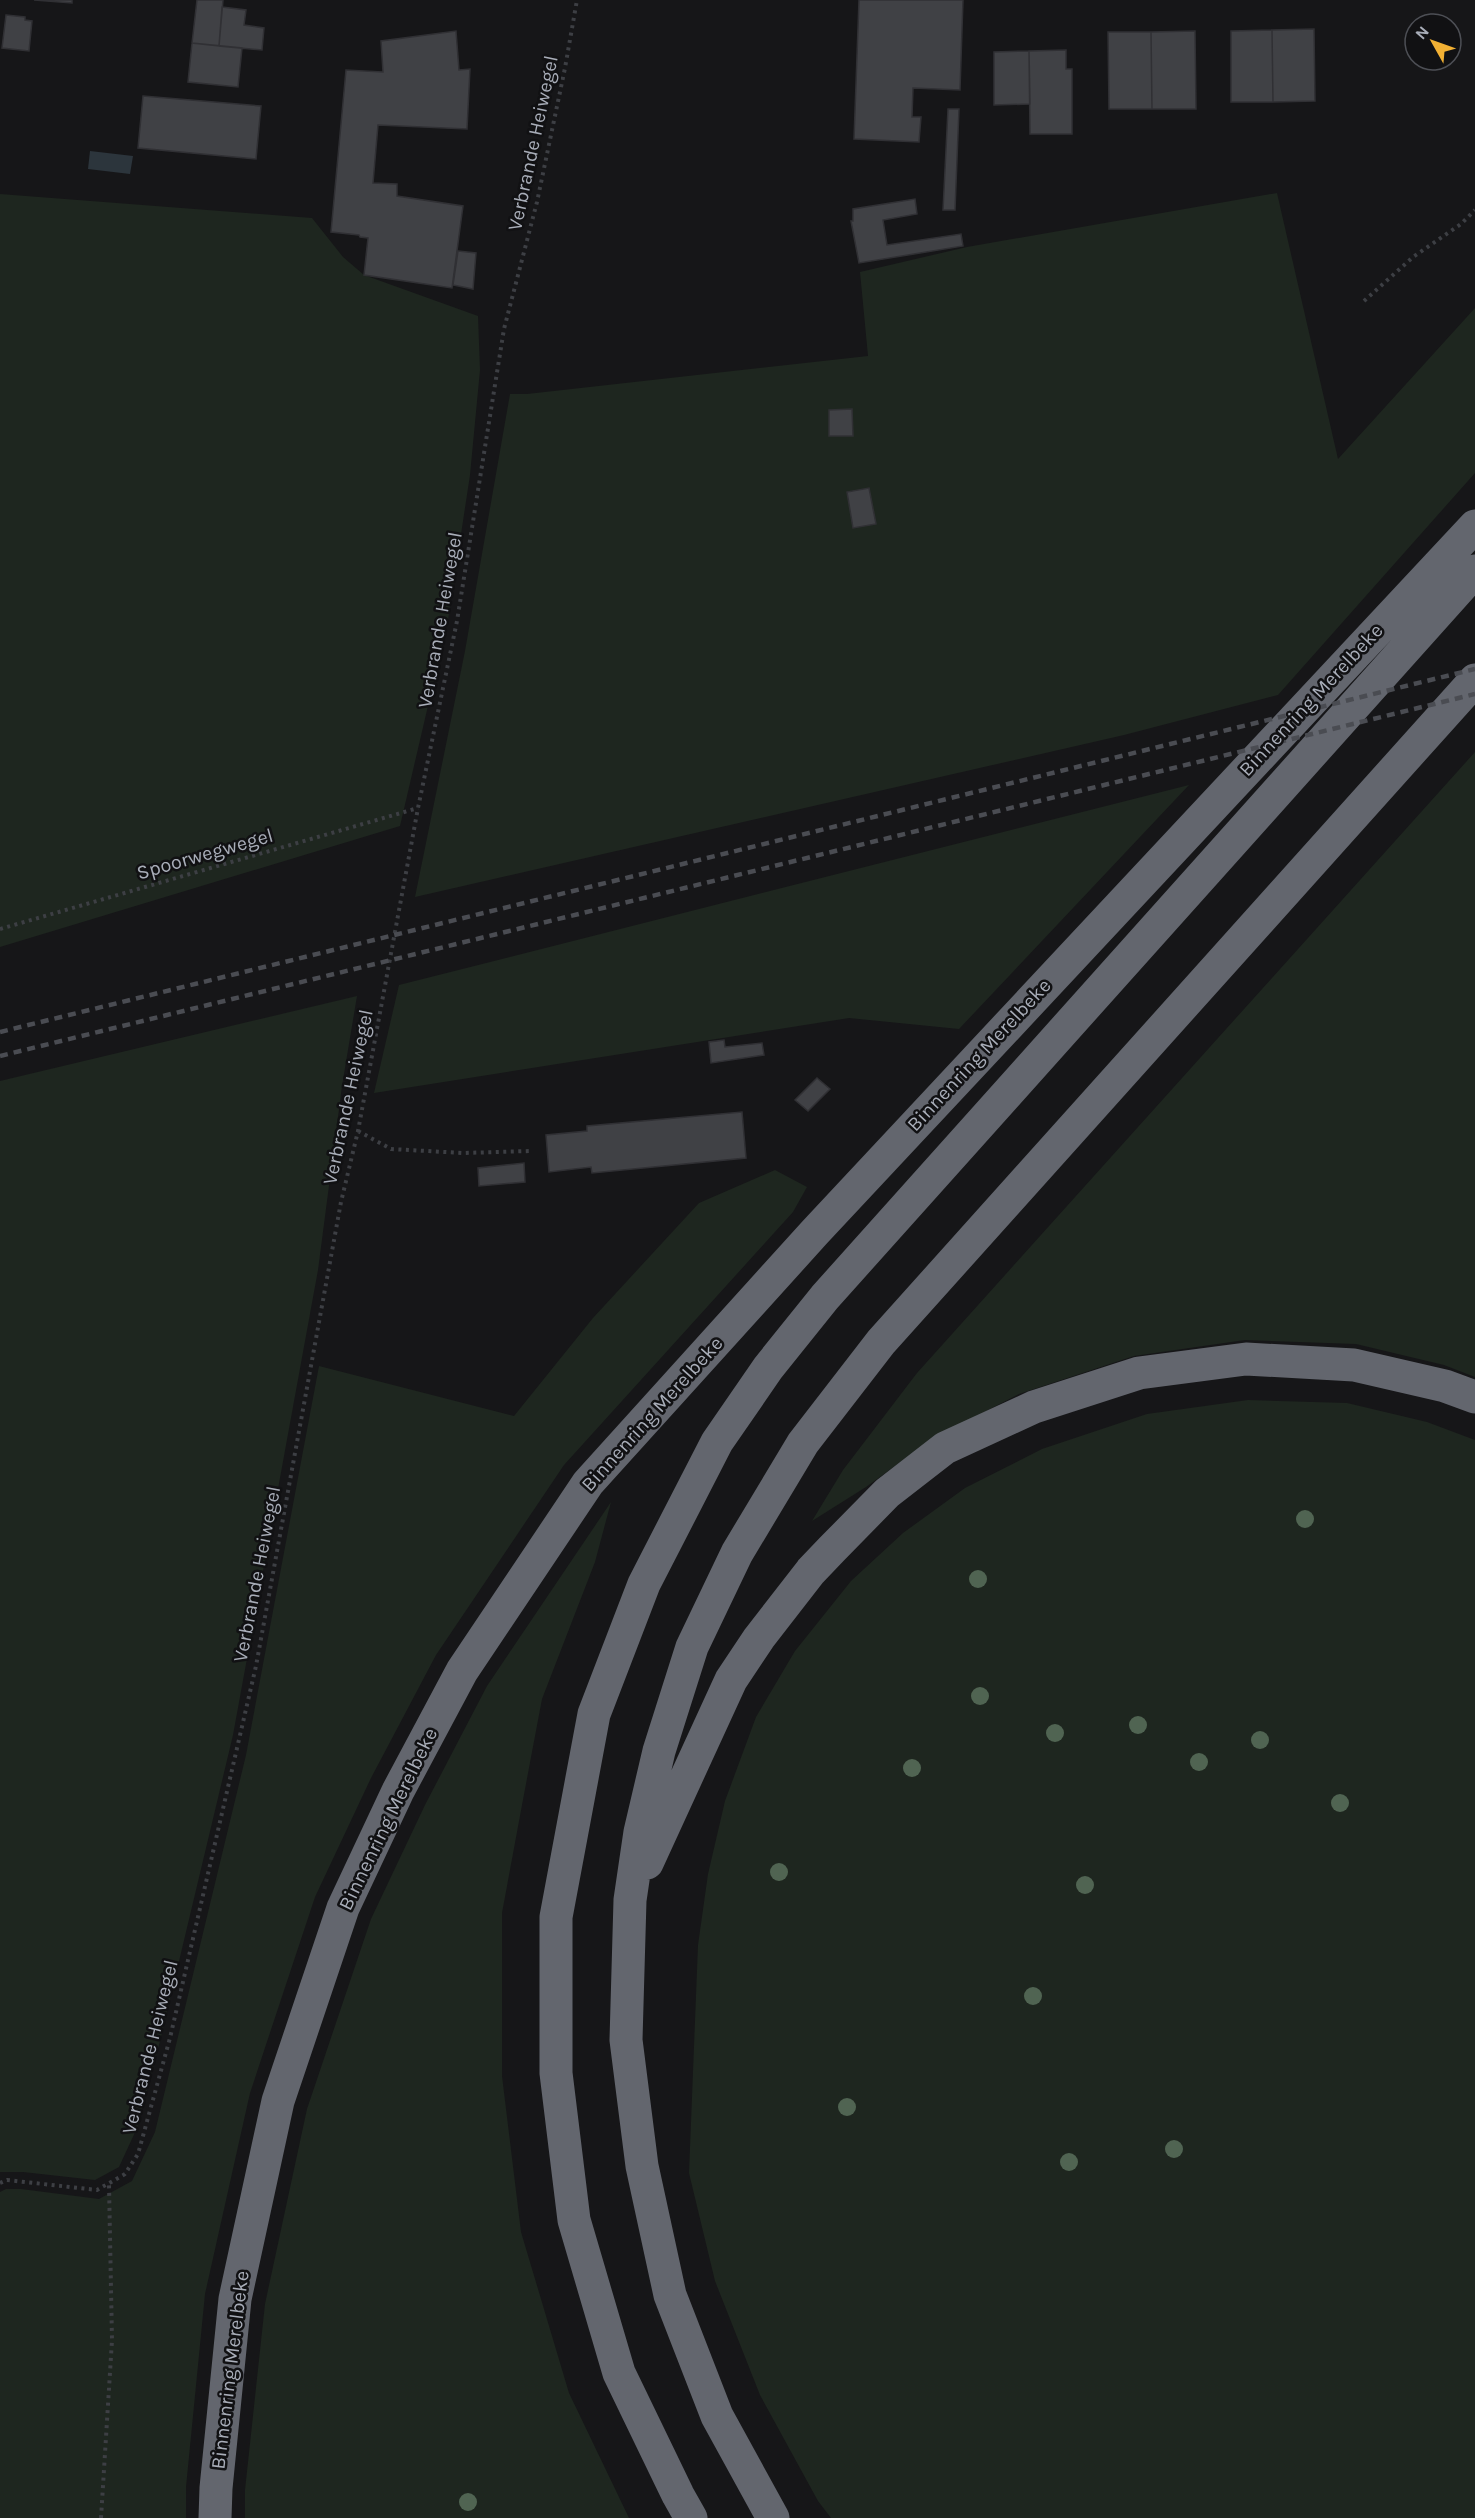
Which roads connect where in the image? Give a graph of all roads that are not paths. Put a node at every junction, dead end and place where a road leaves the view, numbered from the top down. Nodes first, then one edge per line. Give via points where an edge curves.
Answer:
1 (1475, 526) edge
2 (1475, 571) edge
3 (1475, 680) edge
4 (1475, 1397) edge
5 (630, 1900) junction
6 (215, 2518) edge
7 (691, 2518) edge
8 (773, 2518) edge

1 - 6 highway, Binnenring Merelbeke via 855,1188 588,1483 462,1671 398,1791 343,1908 278,2101 235,2299
2 - 7 highway via 825,1297 768,1368 717,1442 644,1584 594,1714 556,1917 556,2073 574,2220 619,2373
3 - 5 highway via 881,1342 803,1443 736,1553 692,1647 659,1751 640,1832
4 - 5 highway via 1354,1365 1246,1359 1139,1373 1034,1407 945,1448 887,1493 832,1549 759,1638 731,1680
5 - 8 highway via 626,2040 642,2166 670,2295 717,2416

